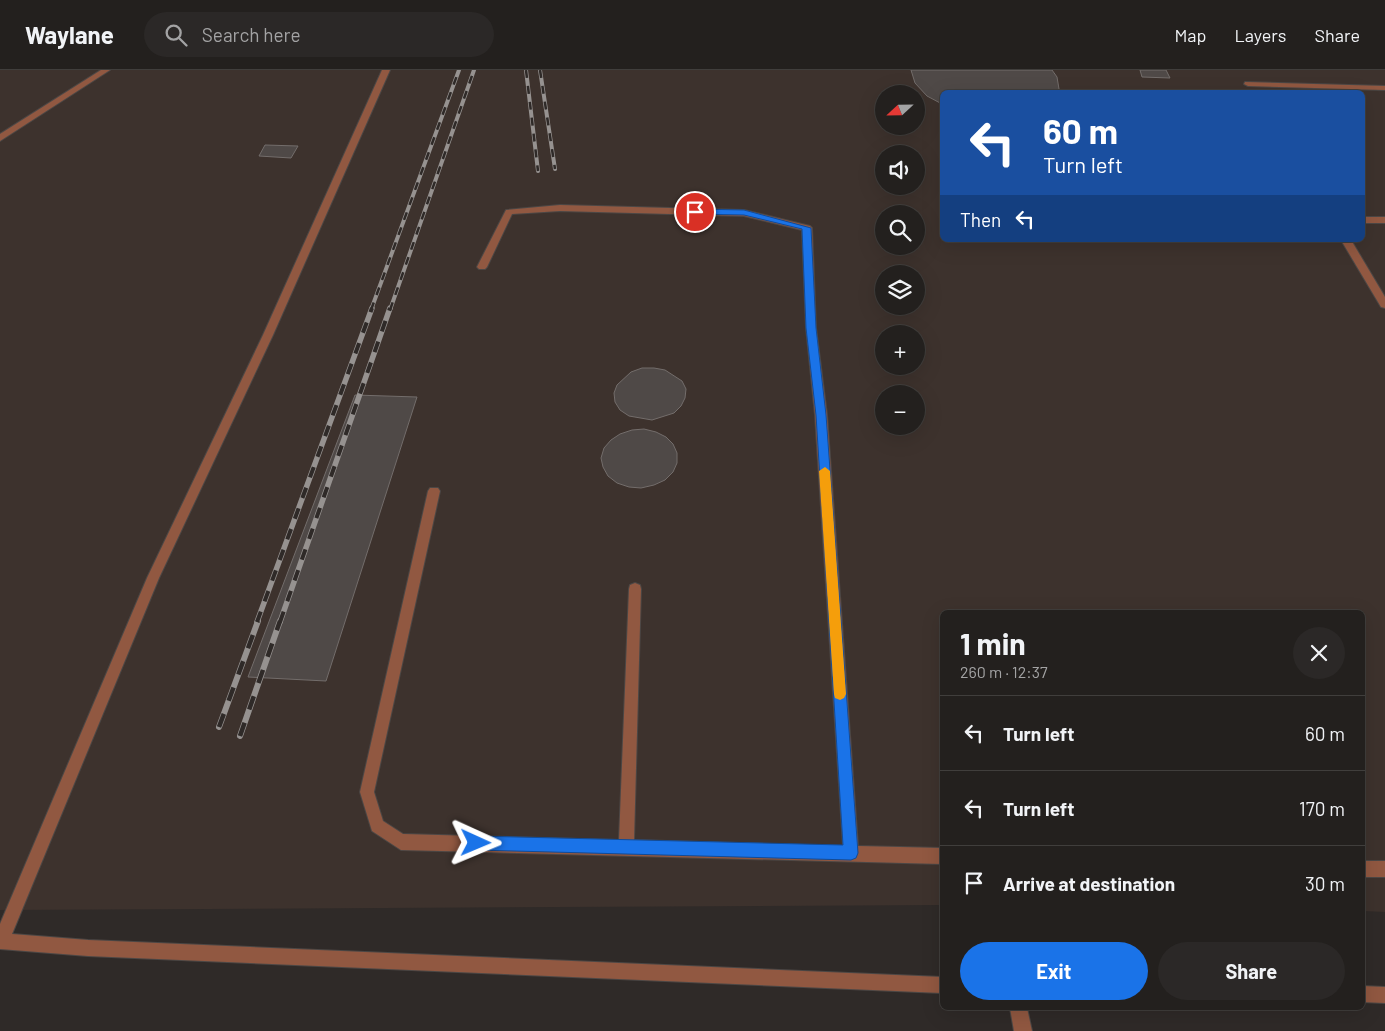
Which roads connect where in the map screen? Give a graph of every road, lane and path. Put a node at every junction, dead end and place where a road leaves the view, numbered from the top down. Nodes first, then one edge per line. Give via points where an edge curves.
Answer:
1 (106, 70) edge
2 (386, 70) edge
3 (1248, 84) dead end
4 (1385, 88) edge
5 (0, 138) edge
6 (1365, 220) edge
7 (1385, 220) edge
8 (1347, 242) edge
9 (482, 266) dead end
10 (1385, 305) edge
11 (434, 491) dead end
12 (635, 589) dead end
13 (626, 846) junction
14 (851, 853) junction
15 (940, 856) edge
16 (1365, 869) edge
17 (1385, 870) edge
18 (0, 942) edge
19 (940, 985) edge
20 (1365, 994) edge
21 (1385, 995) edge
22 (1019, 1010) edge
23 (1023, 1031) edge

1 - 5 street
2 - 18 street via 268,335 153,578
3 - 4 street
6 - 7 street
8 - 10 street
9 - 14 street via 509,212 560,208 744,213 807,228 811,328 821,415
11 - 13 street via 367,792 377,826 401,842
12 - 13 street
13 - 14 street
14 - 15 street
16 - 17 street
18 - 19 street
20 - 21 street
22 - 23 street

